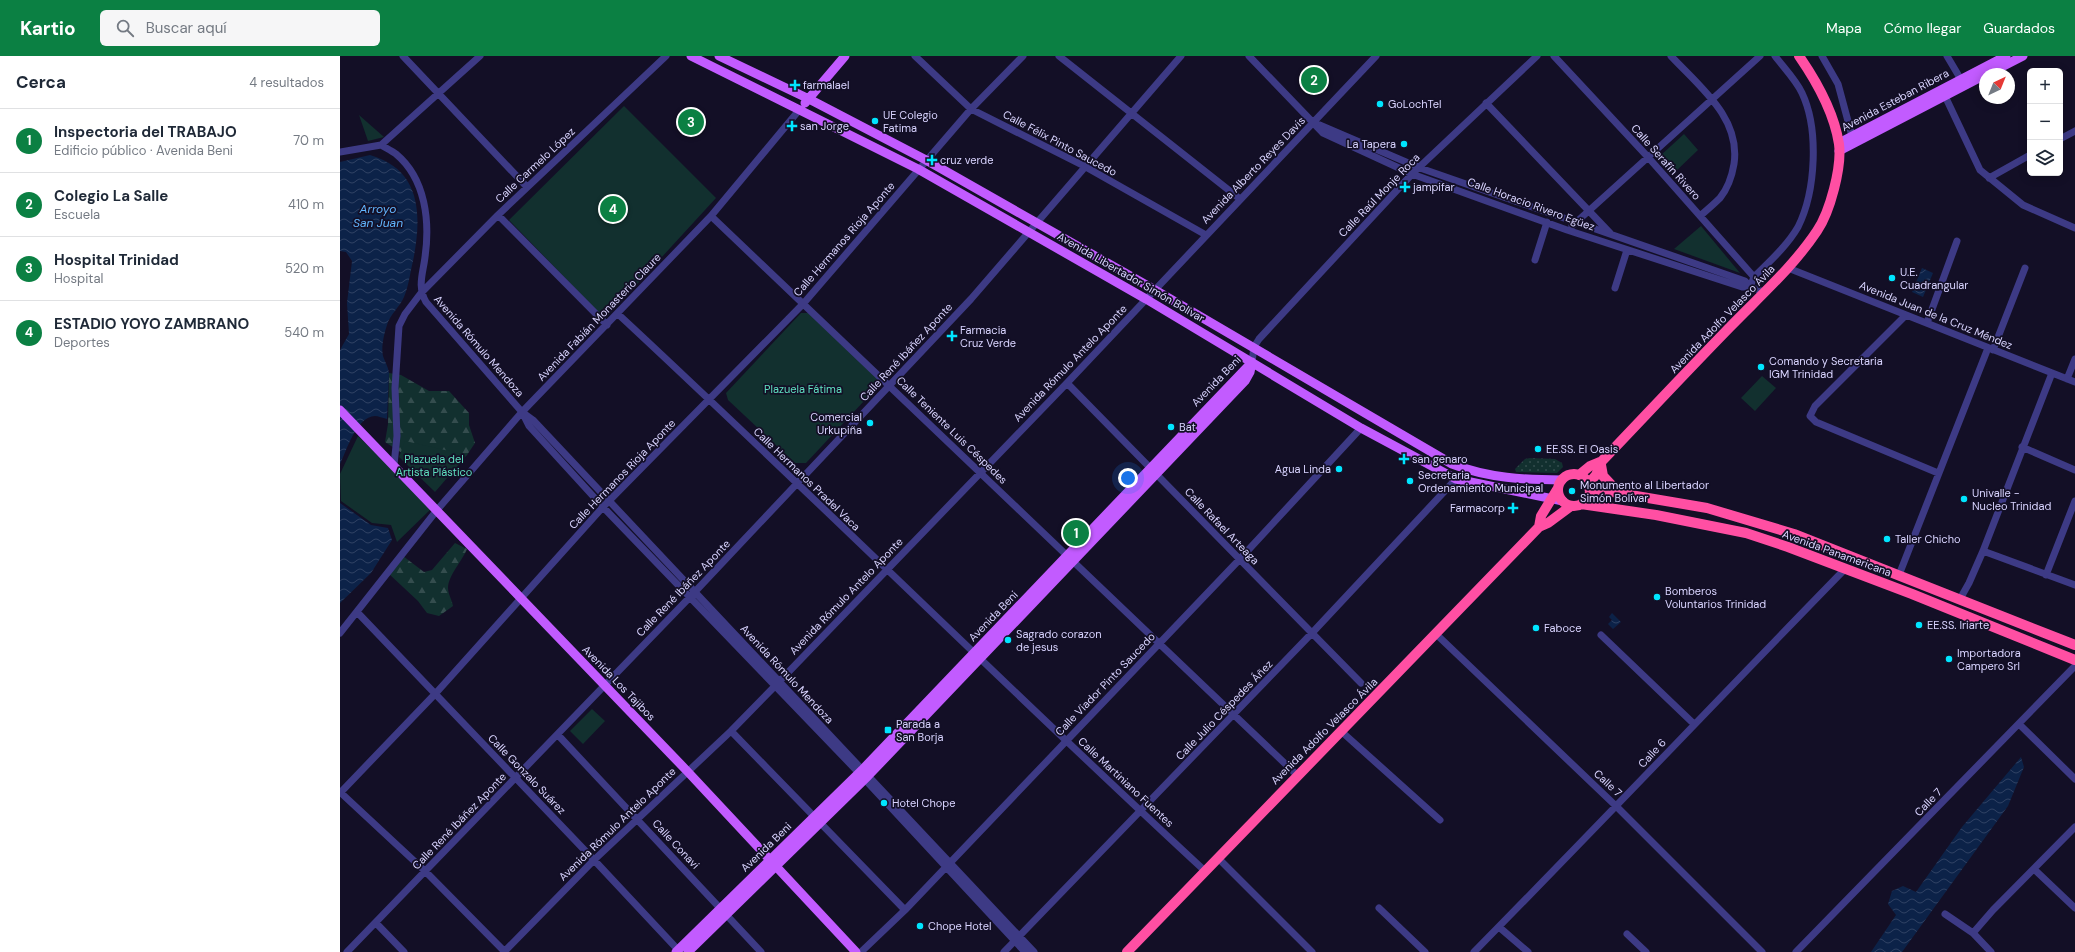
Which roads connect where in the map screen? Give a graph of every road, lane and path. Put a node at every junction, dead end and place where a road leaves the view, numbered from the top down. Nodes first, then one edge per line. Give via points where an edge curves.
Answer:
1 (404, 56) edge
2 (480, 56) edge
3 (666, 56) edge
4 (691, 56) edge
5 (719, 56) edge
6 (845, 56) edge
7 (915, 56) edge
8 (1023, 56) edge
9 (1059, 56) edge
10 (1181, 56) edge
11 (1249, 56) edge
12 (1376, 56) edge
13 (1537, 56) edge
14 (1554, 56) edge
15 (1671, 56) edge
16 (1760, 56) edge
17 (1775, 56) edge
18 (1799, 56) edge
19 (1822, 56) edge
20 (1947, 56) edge
21 (2006, 56) edge
22 (2023, 56) edge
23 (2000, 68) edge
24 (1979, 77) edge
25 (1963, 83) junction
26 (438, 94) junction
27 (1945, 96) junction
28 (809, 99) junction
29 (1712, 99) junction
30 (1486, 103) junction
31 (800, 109) junction
32 (971, 109) junction
33 (1130, 112) junction
34 (1313, 122) junction
35 (2075, 131) edge
36 (1852, 136) junction
37 (2063, 137) edge
38 (381, 145) junction
39 (1839, 147) junction
40 (340, 152) edge
41 (1647, 156) junction
42 (2027, 157) edge
43 (926, 160) junction
44 (1084, 166) junction
45 (1420, 168) junction
46 (918, 169) junction
47 (1412, 174) junction
48 (1989, 178) junction
49 (527, 187) junction
50 (1240, 199) junction
51 (1588, 211) junction
52 (498, 215) junction
53 (711, 216) junction
54 (1700, 216) junction
55 (1547, 222) junction
56 (1035, 223) junction
57 (1576, 223) junction
58 (2075, 228) edge
59 (1567, 230) junction
60 (1028, 232) junction
61 (1206, 235) junction
62 (1612, 235) junction
63 (1957, 241) dead end
64 (1607, 243) junction
65 (1627, 250) junction
66 (1535, 260) dead end
67 (1788, 268) junction
68 (2025, 268) dead end
69 (1754, 278) junction
70 (1750, 287) junction
71 (1615, 288) dead end
72 (1155, 290) junction
73 (1764, 292) junction
74 (421, 294) junction
75 (1146, 299) junction
76 (803, 304) junction
77 (618, 314) junction
78 (1906, 315) junction
79 (1927, 323) junction
80 (607, 325) junction
81 (1254, 347) junction
82 (1991, 349) junction
83 (2075, 359) edge
84 (1252, 362) junction
85 (2052, 373) junction
86 (2067, 379) junction
87 (2075, 382) edge
88 (1067, 383) junction
89 (889, 385) junction
90 (710, 399) junction
91 (340, 410) edge
92 (522, 412) junction
93 (1361, 428) junction
94 (2022, 447) junction
95 (1602, 461) junction
96 (394, 465) junction
97 (2075, 470) edge
98 (1154, 471) junction
99 (980, 472) junction
100 (1938, 473) junction
101 (1579, 475) junction
102 (1456, 479) junction
103 (797, 484) junction
104 (1560, 484) junction
105 (1589, 486) junction
106 (1618, 492) junction
107 (1551, 499) junction
108 (610, 501) junction
109 (2075, 501) edge
110 (1572, 504) junction
111 (603, 507) junction
112 (438, 510) junction
113 (1539, 526) junction
114 (1982, 551) junction
115 (1071, 558) junction
116 (1239, 560) junction
117 (1845, 569) junction
118 (886, 570) junction
119 (1899, 575) junction
120 (2046, 575) junction
121 (2075, 585) edge
122 (693, 594) junction
123 (521, 597) junction
124 (1960, 599) junction
125 (357, 612) junction
126 (340, 633) edge
127 (1312, 633) junction
128 (1436, 634) junction
129 (1601, 635) dead end
130 (1160, 642) junction
131 (2075, 645) edge
132 (978, 656) junction
133 (2075, 660) edge
134 (2075, 666) edge
135 (1361, 683) dead end
136 (777, 684) junction
137 (604, 685) junction
138 (436, 693) junction
139 (1235, 714) junction
140 (1694, 724) junction
141 (2019, 724) junction
142 (731, 731) junction
143 (1342, 732) junction
144 (558, 734) junction
145 (1066, 740) junction
146 (688, 772) junction
147 (863, 775) junction
148 (1297, 775) junction
149 (515, 778) junction
150 (2075, 779) edge
151 (340, 792) edge
152 (1617, 807) junction
153 (1140, 812) junction
154 (637, 819) junction
155 (817, 820) junction
156 (1440, 820) dead end
157 (2075, 827) edge
158 (1218, 858) junction
159 (594, 860) junction
160 (773, 863) junction
161 (948, 865) junction
162 (2035, 870) junction
163 (1205, 871) junction
164 (426, 872) junction
165 (1379, 908) dead end
166 (2075, 908) edge
167 (905, 910) junction
168 (724, 911) junction
169 (1945, 914) dead end
170 (376, 923) junction
171 (1499, 927) junction
172 (1974, 933) junction
173 (1627, 934) dead end
174 (1017, 938) junction
175 (678, 951) edge
176 (348, 952) edge
177 (404, 952) edge
178 (504, 952) edge
179 (688, 952) edge
180 (761, 952) edge
181 (856, 952) edge
182 (861, 952) edge
183 (1004, 952) edge
184 (1025, 952) edge
185 (1034, 952) edge
186 (1127, 952) edge
187 (1312, 952) edge
188 (1425, 952) edge
189 (1474, 952) edge
190 (1528, 952) edge
191 (1646, 952) edge
192 (1762, 952) edge
193 (1796, 952) edge
194 (1991, 952) edge

1 - 26 street
2 - 26 street
3 - 49 street, Calle Carmelo López
4 - 31 main road, Avenida Libertador Simón Bolívar
5 - 28 main road, Avenida Libertador Simón Bolívar
6 - 28 main road
7 - 32 street, Calle Félix Pinto Saucedo
8 - 32 street, Calle Hermanos Rioja Aponte
9 - 33 street
10 - 33 street, Calle René Ibáñez Aponte
11 - 34 street, Calle Horacio Rivero Egüez
12 - 34 street, Avenida Alberto Reyes Davis
13 - 30 street, Calle Raúl Monje Roca
14 - 41 street, Calle Serafín Rivero
15 - 29 street
16 - 29 street
17 - 69 street via 1802,91 1809,110 1813,131 1812,166 1805,207 1798,227 1785,246
18 - 39 highway via 1817,83 1830,112
19 - 36 street via 1838,84
20 - 25 street
21 - 25 main road, Avenida Esteban Ribera
22 - 23 main road
24 - 25 main road, Avenida Esteban Ribera
25 - 27 main road, Avenida Esteban Ribera
25 - 36 main road, Avenida Esteban Ribera
26 - 38 street
26 - 49 street
27 - 39 main road, Avenida Esteban Ribera
27 - 48 street via 1980,170
28 - 31 main road
28 - 43 main road, Avenida Libertador Simón Bolívar
29 - 41 street
29 - 54 street via 1731,128 1736,150 1729,184 1721,197
30 - 45 street, Calle Raúl Monje Roca
30 - 51 street
31 - 46 main road, Avenida Libertador Simón Bolívar
31 - 53 street, Avenida Fabián Monasterio Claure
32 - 43 street, Calle Hermanos Rioja Aponte
32 - 44 street, Calle Félix Pinto Saucedo
33 - 44 street, Calle René Ibáñez Aponte
33 - 50 street
34 - 45 street, Calle Horacio Rivero Egüez
34 - 47 street, Calle Horacio Rivero Egüez via 1323,133
34 - 50 street, Avenida Alberto Reyes Davis
35 - 37 street
36 - 39 main road, Avenida Esteban Ribera
38 - 40 street
38 - 74 street via 396,154 408,167 422,192 427,241 421,276
39 - 67 highway, Avenida Adolfo Velasco Ávila via 1836,180 1818,230
41 - 51 street
41 - 54 street, Calle Serafín Rivero
42 - 48 street
43 - 46 street, Calle Hermanos Rioja Aponte
43 - 56 main road, Avenida Libertador Simón Bolívar
44 - 56 street, Calle René Ibáñez Aponte
44 - 61 street, Calle Félix Pinto Saucedo
45 - 47 street, Calle Raúl Monje Roca
45 - 57 street, Calle Horacio Rivero Egüez
46 - 60 main road, Avenida Libertador Simón Bolívar
46 - 76 street, Calle Hermanos Rioja Aponte
47 - 55 street, Calle Horacio Rivero Egüez
47 - 81 street, Calle Raúl Monje Roca
48 - 58 street via 2023,205
49 - 52 street, Calle Carmelo López
50 - 61 street, Avenida Alberto Reyes Davis
51 - 57 street
51 - 62 street
52 - 74 street, Calle Carmelo López
52 - 80 street
53 - 76 street, Calle Teniente Luis Céspedes
53 - 77 street, Avenida Fabián Monasterio Claure
54 - 69 street, Calle Serafín Rivero
55 - 59 street, Calle Horacio Rivero Egüez
55 - 66 street
56 - 60 street, Calle René Ibáñez Aponte
56 - 72 main road, Avenida Libertador Simón Bolívar
57 - 59 street
57 - 62 street, Calle Horacio Rivero Egüez
59 - 64 street, Calle Horacio Rivero Egüez
60 - 75 main road, Avenida Libertador Simón Bolívar
60 - 89 street, Calle René Ibáñez Aponte via 971,299
61 - 72 street, Avenida Alberto Reyes Davis
62 - 64 street
62 - 70 street, Calle Horacio Rivero Egüez via 1745,281
63 - 79 street
64 - 65 street, Calle Horacio Rivero Egüez
65 - 70 street, Calle Horacio Rivero Egüez via 1742,287
65 - 71 street
67 - 73 highway, Avenida Adolfo Velasco Ávila
67 - 78 street, Avenida Juan de la Cruz Méndez
68 - 82 street
69 - 70 street
70 - 73 street, Calle Horacio Rivero Egüez
72 - 75 street, Avenida Alberto Reyes Davis
72 - 81 main road, Avenida Libertador Simón Bolívar
73 - 95 highway, Avenida Adolfo Velasco Ávila
74 - 92 street, Avenida Rómulo Mendoza
74 - 96 street, Calle Carmelo López via 399,326
75 - 84 main road, Avenida Libertador Simón Bolívar
75 - 88 street, Avenida Rómulo Antelo Aponte
76 - 89 street, Calle Teniente Luis Céspedes
76 - 90 street, Calle Hermanos Rioja Aponte
77 - 80 street, Avenida Fabián Monasterio Claure
77 - 90 street, Calle Hermanos Pradel Vaca
78 - 79 street, Avenida Juan de la Cruz Méndez
78 - 100 street via 1815,406 1810,416 1816,422
79 - 82 street, Avenida Juan de la Cruz Méndez
80 - 92 street, Avenida Fabián Monasterio Claure
81 - 84 street
81 - 104 main road, Avenida Libertador Simón Bolívar via 1452,464 1501,478
82 - 85 street, Avenida Juan de la Cruz Méndez
82 - 100 street
83 - 86 street
84 - 93 main road, Avenida Libertador Simón Bolívar
84 - 98 main road, Avenida Beni via 1245,381
85 - 86 street, Avenida Juan de la Cruz Méndez
85 - 94 street
86 - 87 street, Avenida Juan de la Cruz Méndez
88 - 98 street, Calle Rafael Arteaga
88 - 99 street, Avenida Rómulo Antelo Aponte
89 - 99 street, Calle Teniente Luis Céspedes
89 - 103 street, Calle René Ibáñez Aponte
90 - 103 street, Calle Hermanos Pradel Vaca
90 - 108 street, Calle Hermanos Rioja Aponte
91 - 96 main road, Avenida Los Tajibos
92 - 108 street, Avenida Rómulo Mendoza via 533,420
92 - 111 street, Avenida Rómulo Mendoza via 529,426
92 - 112 street, Avenida Fabián Monasterio Claure
93 - 102 main road, Avenida Libertador Simón Bolívar
93 - 116 street, Calle Viador Pinto Saucedo
94 - 97 street
94 - 114 street
95 - 101 highway, Avenida Adolfo Velasco Ávila
95 - 105 highway, Avenida Adolfo Velasco Ávila
95 - 106 highway via 1600,468 1603,476
96 - 112 main road, Avenida Los Tajibos
98 - 115 main road, Avenida Beni
98 - 116 street, Calle Rafael Arteaga
99 - 115 street, Calle Teniente Luis Céspedes
99 - 118 street, Avenida Rómulo Antelo Aponte
100 - 119 street
101 - 104 highway via 1571,475
101 - 105 highway
102 - 107 main road, Avenida Libertador Simón Bolívar
102 - 127 street, Calle Julio Céspedes Áñez
103 - 118 street, Calle Hermanos Pradel Vaca
103 - 122 street, Calle René Ibáñez Aponte
104 - 107 highway, Avenida Adolfo Velasco Ávila
104 - 110 highway
105 - 106 highway, Avenida Panamericana
105 - 110 highway via 1588,498
106 - 119 highway, Avenida Panamericana via 1707,508 1749,519
107 - 110 main road, Avenida Libertador Simón Bolívar
107 - 113 highway, Avenida Adolfo Velasco Ávila via 1541,516
108 - 111 street, Calle Hermanos Rioja Aponte
108 - 122 street, Avenida Rómulo Mendoza
109 - 120 street
110 - 113 highway, Avenida Adolfo Velasco Ávila via 1548,523
110 - 117 highway, Avenida Panamericana via 1663,517 1746,533
111 - 122 street, Avenida Rómulo Mendoza
111 - 123 street, Calle Hermanos Rioja Aponte
112 - 123 main road, Avenida Los Tajibos
112 - 125 street, Avenida Fabián Monasterio Claure
113 - 128 highway, Avenida Adolfo Velasco Ávila
114 - 120 street
114 - 124 street
115 - 130 street, Calle Teniente Luis Céspedes
115 - 132 main road, Avenida Beni
116 - 127 street, Calle Rafael Arteaga
116 - 130 street, Calle Viador Pinto Saucedo
117 - 133 highway, Avenida Panamericana
117 - 140 street, Calle 6
118 - 132 street, Calle Hermanos Pradel Vaca
118 - 136 street, Avenida Rómulo Antelo Aponte
119 - 124 highway, Avenida Panamericana
120 - 121 street
122 - 136 street, Avenida Rómulo Mendoza
122 - 137 street, Calle René Ibáñez Aponte
123 - 137 main road, Avenida Los Tajibos
123 - 138 street, Calle Hermanos Rioja Aponte
124 - 131 highway, Avenida Panamericana
125 - 126 street, Avenida Fabián Monasterio Claure
125 - 138 street, Calle Gonzalo Suárez
127 - 135 street, Calle Rafael Arteaga
127 - 139 street, Calle Julio Céspedes Áñez
128 - 143 highway, Avenida Adolfo Velasco Ávila
128 - 152 street, Calle 7
129 - 140 street
130 - 139 street, Calle Teniente Luis Céspedes
130 - 145 street, Calle Viador Pinto Saucedo
132 - 145 street, Calle Martiniano Fuentes
132 - 147 main road, Avenida Beni
134 - 141 street, Calle 7
136 - 142 street, Avenida Rómulo Antelo Aponte
136 - 147 street, Avenida Rómulo Mendoza
137 - 144 street, Calle René Ibáñez Aponte
137 - 146 main road, Avenida Los Tajibos
138 - 149 street, Calle Gonzalo Suárez
138 - 151 street, Calle Hermanos Rioja Aponte
139 - 148 street, Calle Teniente Luis Céspedes
139 - 153 street, Calle Julio Céspedes Áñez
140 - 152 street, Calle 6
141 - 150 street
141 - 193 street, Calle 7
142 - 146 street, Avenida Rómulo Antelo Aponte
142 - 155 street
143 - 148 highway, Avenida Adolfo Velasco Ávila
143 - 156 street
144 - 149 street, Calle René Ibáñez Aponte
144 - 154 street, Calle Conavi
145 - 153 street, Calle Martiniano Fuentes
145 - 161 street, Calle Viador Pinto Saucedo
146 - 154 street, Avenida Rómulo Antelo Aponte
146 - 160 main road, Avenida Los Tajibos
147 - 155 main road, Avenida Beni
147 - 161 street, Avenida Rómulo Mendoza
148 - 158 highway, Avenida Adolfo Velasco Ávila
149 - 159 street, Calle Gonzalo Suárez
149 - 164 street, Calle René Ibáñez Aponte
151 - 164 street
152 - 171 street, Calle 6
152 - 192 street, Calle 7
153 - 163 street, Calle Martiniano Fuentes
153 - 174 street, Calle Julio Céspedes Áñez
154 - 159 street, Avenida Rómulo Antelo Aponte
154 - 168 street, Calle Conavi
155 - 160 main road, Avenida Beni
155 - 167 street
157 - 162 street
158 - 163 highway, Avenida Adolfo Velasco Ávila
158 - 187 street
159 - 175 street, Calle Gonzalo Suárez
159 - 178 street, Avenida Rómulo Antelo Aponte
160 - 168 main road, Avenida Beni
160 - 181 main road, Avenida Los Tajibos
161 - 167 street, Calle Viador Pinto Saucedo
161 - 174 street, Avenida Rómulo Mendoza
162 - 166 street
162 - 172 street
163 - 186 highway, Avenida Adolfo Velasco Ávila
164 - 170 street, Calle René Ibáñez Aponte
164 - 178 street
165 - 188 street
167 - 182 street, Calle Viador Pinto Saucedo
168 - 175 main road, Avenida Beni
168 - 179 main road, Avenida Beni
168 - 180 street, Calle Conavi
169 - 172 street
170 - 176 street, Calle René Ibáñez Aponte
170 - 177 street
171 - 189 street, Calle 6
171 - 190 street
172 - 194 street
173 - 191 street
174 - 183 street, Calle Julio Céspedes Áñez
174 - 184 street, Avenida Rómulo Mendoza
174 - 185 street, Avenida Rómulo Mendoza

